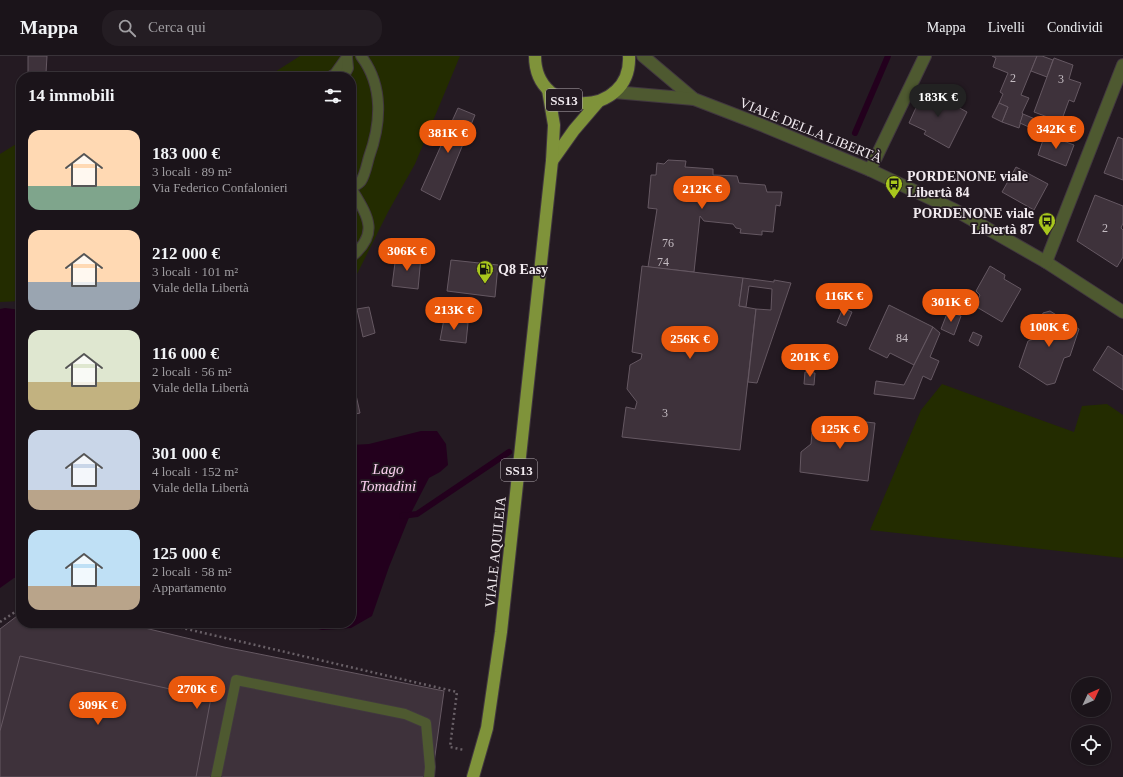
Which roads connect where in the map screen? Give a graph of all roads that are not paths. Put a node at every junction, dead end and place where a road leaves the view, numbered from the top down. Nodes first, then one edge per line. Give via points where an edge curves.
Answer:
1 (347, 56) edge
2 (361, 56) edge
3 (629, 56) edge
4 (643, 56) edge
5 (925, 56) edge
6 (534, 57) edge
7 (1123, 65) edge
8 (336, 72) edge
9 (346, 72) edge
10 (548, 90) junction
11 (614, 92) junction
12 (694, 99) junction
13 (598, 102) junction
14 (552, 161) junction
15 (870, 170) junction
16 (356, 184) edge
17 (356, 196) edge
18 (356, 253) edge
19 (1046, 262) junction
20 (1123, 312) edge
21 (216, 777) edge
22 (429, 777) edge
23 (473, 777) edge

1 - 8 lane
1 - 9 lane
2 - 16 lane via 372,74 378,98 379,120 362,180
3 - 11 main road, VIALE AQUILEIA / SS13 via 625,77
4 - 12 street, VIALE DELLA LIBERTÀ
5 - 15 street
6 - 10 main road, VIALE AQUILEIA / SS13 via 536,69
7 - 19 street
10 - 13 main road, VIALE AQUILEIA / SS13 via 566,102
10 - 14 main road, VIALE AQUILEIA / SS13 via 554,125
11 - 12 street, VIALE DELLA LIBERTÀ
11 - 13 main road, VIALE AQUILEIA / SS13
12 - 15 street, VIALE DELLA LIBERTÀ
13 - 14 main road, VIALE AQUILEIA / SS13
14 - 23 main road, VIALE AQUILEIA / SS13 via 501,632 487,728
15 - 19 street, VIALE DELLA LIBERTÀ via 955,210
17 - 18 lane via 364,209 370,232
19 - 20 street, VIALE DELLA LIBERTÀ
21 - 22 lane via 236,680 405,714 426,723

